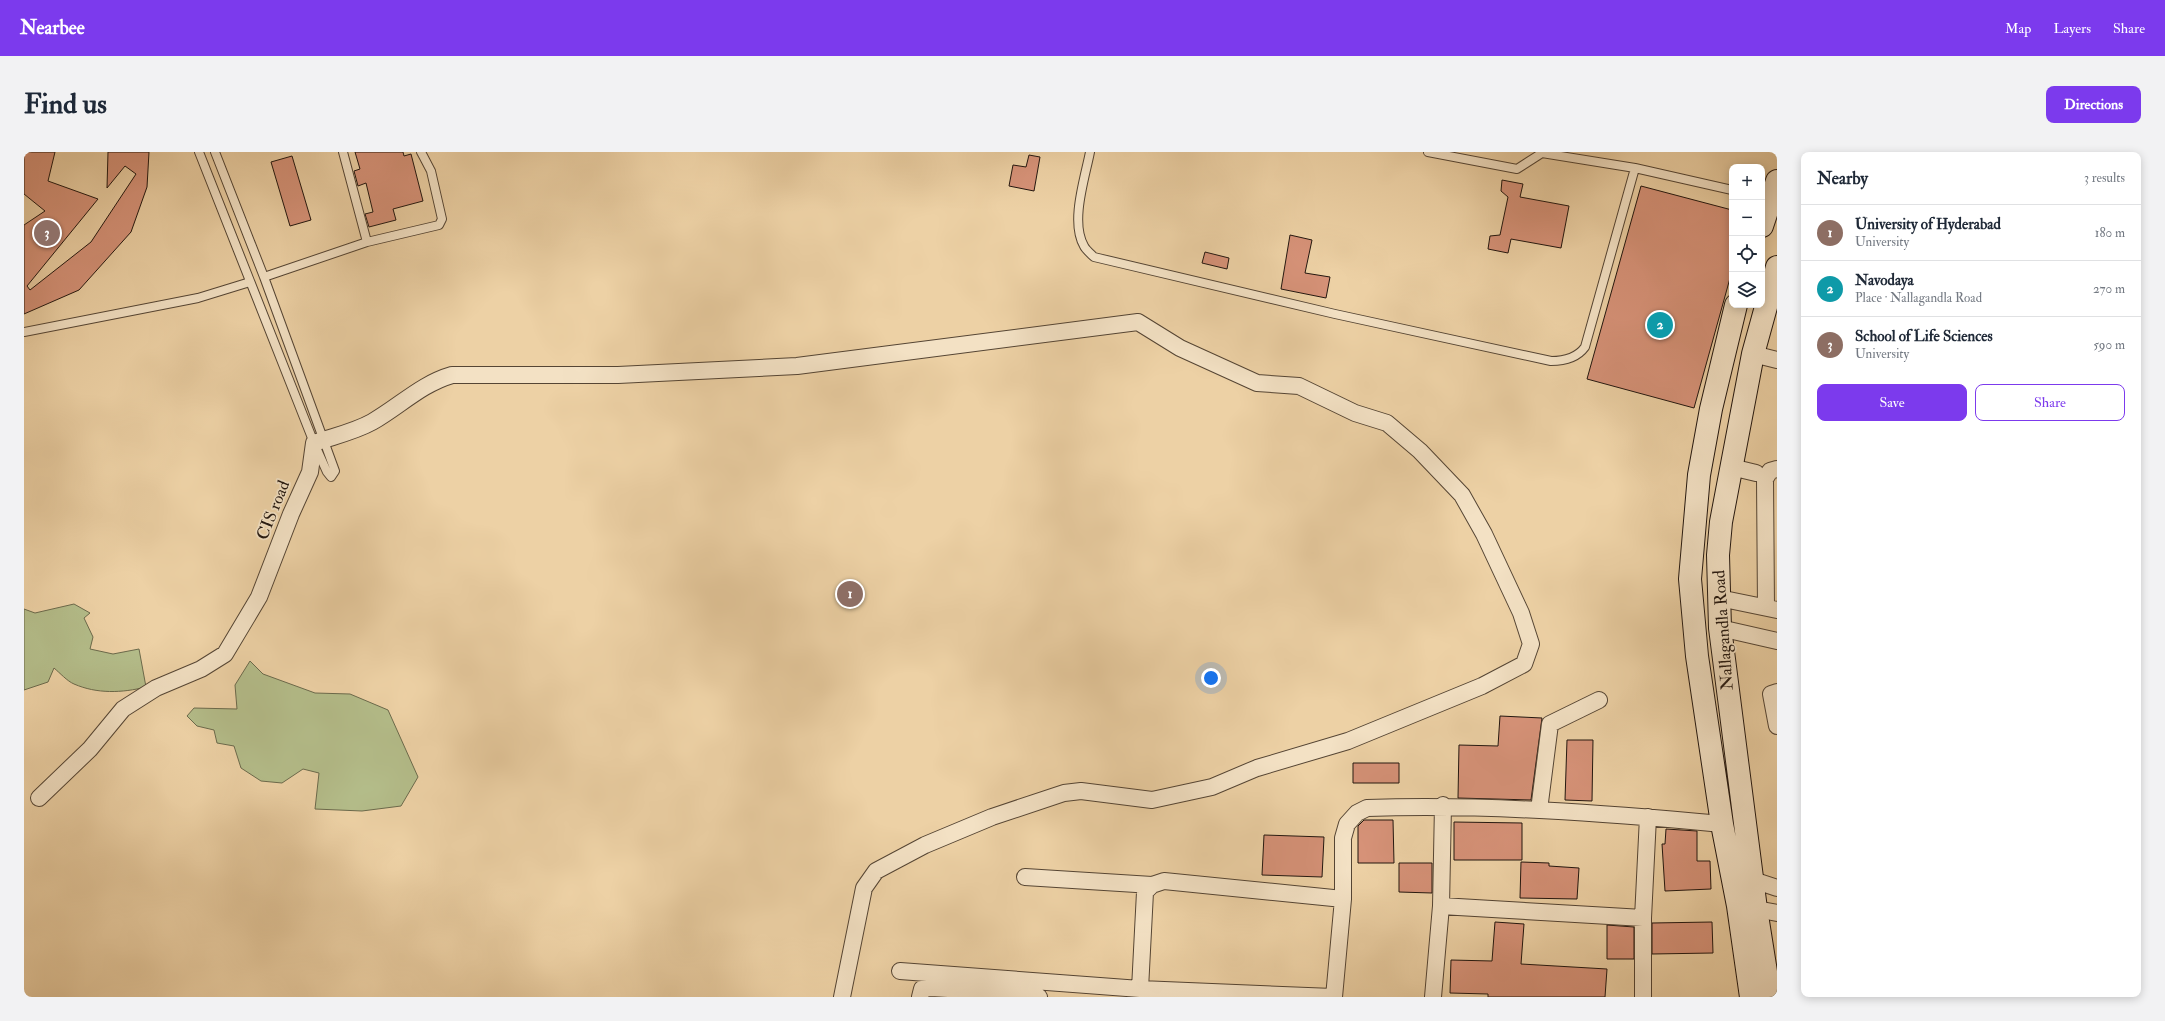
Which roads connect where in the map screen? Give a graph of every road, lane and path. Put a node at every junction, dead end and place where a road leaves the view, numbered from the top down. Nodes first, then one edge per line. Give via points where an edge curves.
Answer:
1 (199, 152) edge
2 (215, 152) edge
3 (343, 152) edge
4 (421, 152) edge
5 (1090, 152) edge
6 (1428, 152) edge
7 (1635, 168) junction
8 (1729, 189) edge
9 (1770, 193) edge
10 (1765, 214) edge
11 (367, 242) junction
12 (1777, 267) edge
13 (264, 277) junction
14 (250, 282) junction
15 (1735, 308) edge
16 (24, 332) edge
17 (1753, 354) junction
18 (1777, 360) edge
19 (318, 441) junction
20 (1731, 467) junction
21 (1777, 470) edge
22 (1756, 473) dead end
23 (1771, 536) edge
24 (1719, 598) junction
25 (1772, 609) edge
26 (1720, 628) junction
27 (1777, 641) edge
28 (1777, 692) edge
29 (1598, 700) dead end
30 (1777, 726) edge
31 (38, 798) dead end
32 (1444, 806) junction
33 (1539, 810) junction
34 (1648, 817) junction
35 (1722, 824) junction
36 (1025, 877) dead end
37 (1753, 880) junction
38 (1152, 885) junction
39 (1777, 888) edge
40 (1343, 899) junction
41 (1441, 906) junction
42 (1767, 911) edge
43 (1643, 918) junction
44 (900, 971) dead end
45 (1061, 990) edge
46 (1140, 990) junction
47 (1262, 996) edge
48 (842, 997) edge
49 (920, 997) edge
50 (1038, 997) edge
51 (1334, 997) edge
52 (1433, 997) edge
53 (1643, 997) edge
54 (1751, 997) edge
55 (1770, 997) edge

1 - 14 lane, CIS road
2 - 13 lane
3 - 11 lane
4 - 11 lane via 431,171 441,222 432,227
5 - 7 lane via 1078,215 1079,233 1084,246 1094,258 1551,361 1561,361 1580,354 1585,347
6 - 7 lane via 1517,169 1542,153
7 - 8 lane
9 - 10 main road
11 - 13 lane
12 - 17 main road, Nallagandla Road
13 - 19 lane
14 - 16 lane via 198,298
14 - 19 lane, CIS road
15 - 35 main road, Nallagandla Road via 1711,409 1701,468 1690,579 1697,656
17 - 18 street
17 - 20 main road, Nallagandla Road
19 - 31 street, CIS road via 310,472 259,597 225,654 200,669 156,688 123,709 90,749
19 - 48 street via 356,430 436,379 452,375 618,375 797,366 1138,322 1180,348 1257,383 1300,386 1355,413 1387,423 1420,451 1462,495 1484,534 1521,613 1530,644 1524,664 1482,686 1348,741 1257,768 1212,787 1152,800 1081,791 1064,793 992,817 925,845 876,871 864,888
20 - 22 street
20 - 24 main road, Nallagandla Road via 1721,522 1718,555
21 - 23 street via 1770,471 1765,479
23 - 25 street
24 - 25 street
24 - 26 main road, Nallagandla Road
26 - 27 street
26 - 37 main road, Nallagandla Road
28 - 30 street via 1770,694
29 - 33 street via 1550,724
32 - 33 street
32 - 40 street via 1367,808 1357,813 1347,824 1343,838
32 - 41 street
33 - 34 street
34 - 35 street
34 - 43 street
35 - 54 main road, Nallagandla Road via 1738,906
36 - 38 street
37 - 39 street
37 - 42 main road, Nallagandla Road
38 - 40 street via 1164,881
38 - 46 street via 1145,892
40 - 51 street
41 - 43 street
41 - 52 street
42 - 55 main road, Nallagandla Road
43 - 53 street
44 - 45 street
45 - 46 street
46 - 47 street
47 - 51 street
49 - 50 street via 922,989 926,988 1033,994

